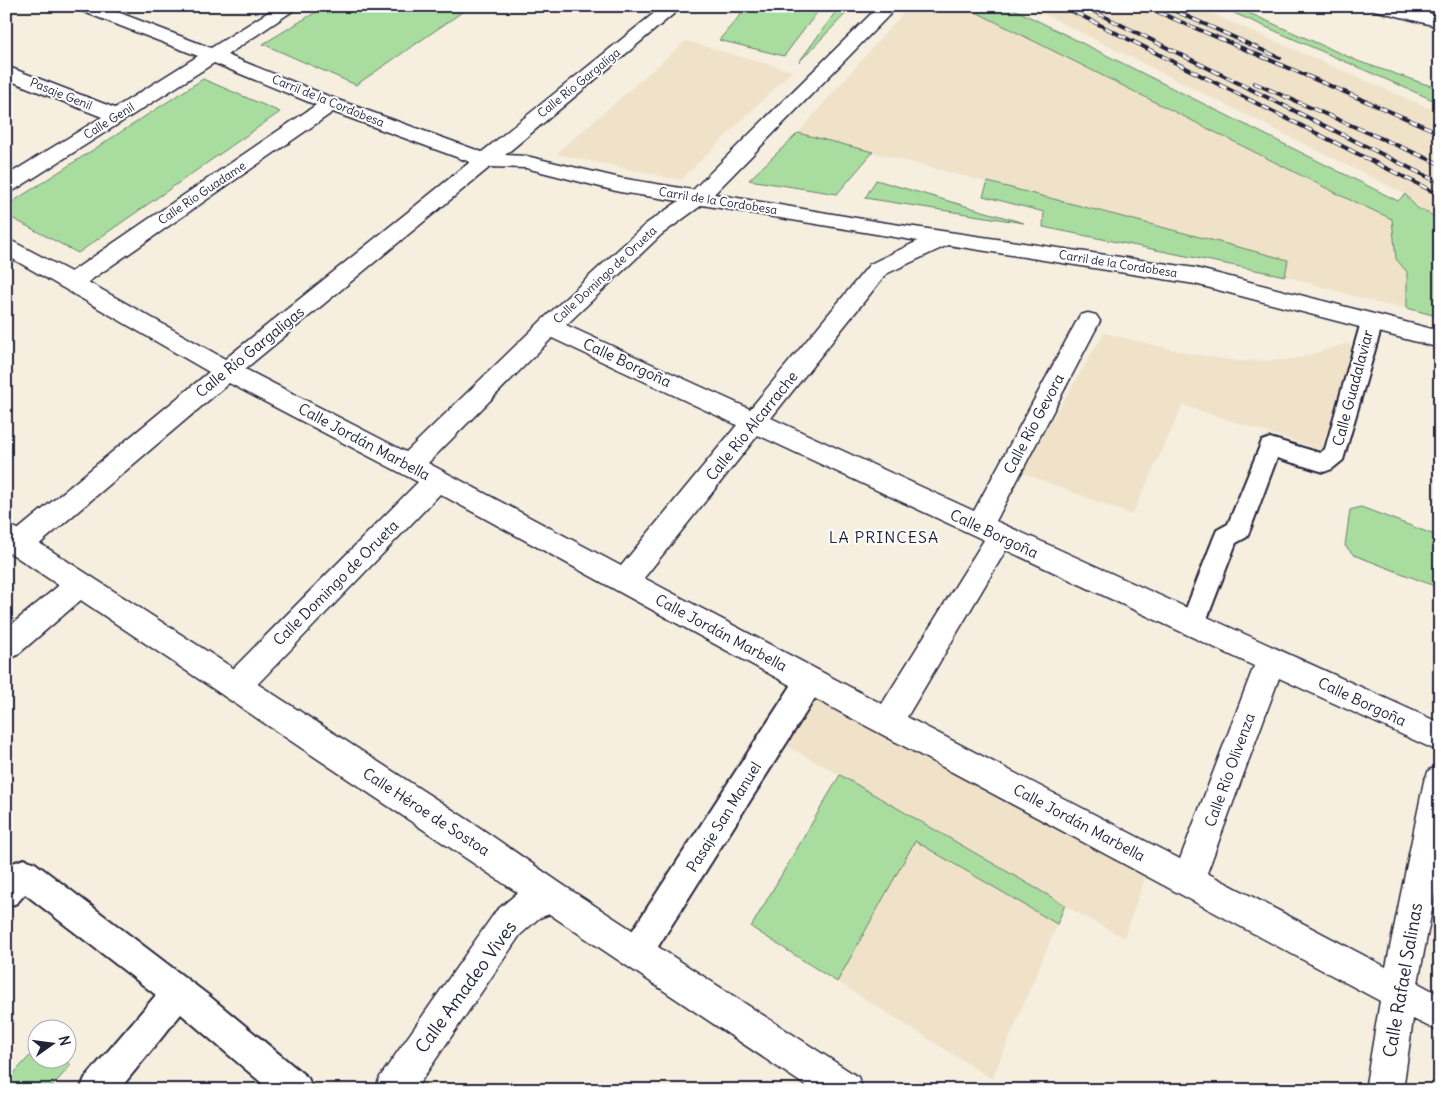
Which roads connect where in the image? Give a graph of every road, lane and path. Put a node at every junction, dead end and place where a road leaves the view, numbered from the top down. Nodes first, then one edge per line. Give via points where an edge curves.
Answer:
1 (86, 6) edge
2 (291, 6) edge
3 (674, 6) edge
4 (889, 6) edge
5 (1380, 6) edge
6 (1440, 22) edge
7 (212, 54) junction
8 (6, 72) edge
9 (331, 104) junction
10 (117, 116) junction
11 (484, 160) junction
12 (6, 186) edge
13 (698, 198) junction
14 (880, 229) junction
15 (945, 237) junction
16 (6, 245) edge
17 (878, 269) junction
18 (73, 281) junction
19 (1088, 321) dead end
20 (1372, 322) junction
21 (549, 327) junction
22 (1440, 340) edge
23 (227, 371) junction
24 (755, 423) junction
25 (410, 465) junction
26 (438, 480) junction
27 (990, 532) junction
28 (13, 541) edge
29 (625, 581) junction
30 (79, 585) junction
31 (1193, 624) junction
32 (6, 647) edge
33 (1271, 660) junction
34 (810, 681) junction
35 (235, 687) junction
36 (888, 721) junction
37 (1440, 738) edge
38 (1440, 782) edge
39 (1188, 881) junction
40 (6, 892) edge
41 (551, 897) junction
42 (636, 953) junction
43 (1399, 992) junction
44 (188, 999) junction
45 (1440, 1014) edge
46 (98, 1090) edge
47 (296, 1090) edge
48 (393, 1090) edge
49 (845, 1090) edge
50 (1384, 1090) edge

1 - 7 street, Carril de la Cordobesa
2 - 7 street, Calle Genil
3 - 11 street, Calle Río Gargaliga
4 - 13 street, Calle Domingo de Orueta
5 - 6 street
7 - 9 street, Carril de la Cordobesa
7 - 10 street, Calle Genil
8 - 10 street, Pasaje Genil
9 - 11 street, Carril de la Cordobesa
9 - 18 street, Calle Río Guadame
10 - 12 street, Calle Genil
11 - 13 street, Carril de la Cordobesa via 526,162 620,185
11 - 23 street, Calle Río Gargaligas
13 - 14 street, Carril de la Cordobesa
13 - 21 street, Calle Domingo de Orueta via 654,228
14 - 15 street, Carril de la Cordobesa
14 - 17 street
15 - 17 street, Calle Río Alcarrache
15 - 20 street, Carril de la Cordobesa via 1195,276
16 - 18 street, Calle Jordán Marbella
17 - 24 street, Calle Río Alcarrache
18 - 23 street, Calle Jordán Marbella
19 - 27 street, Calle Río Gevora
20 - 22 street, Carril de la Cordobesa
20 - 31 street, Calle Guadalaviar via 1335,454 1324,464 1270,447 1238,530 1226,538
21 - 24 street, Calle Borgoña
21 - 25 street, Calle Domingo de Orueta
23 - 25 street, Calle Jordán Marbella
23 - 28 street, Calle Río Gargaligas
24 - 27 street, Calle Borgoña
24 - 29 street, Calle Río Alcarrache
25 - 26 street, Calle Jordán Marbella
26 - 29 street, Calle Jordán Marbella
26 - 35 street, Calle Domingo de Orueta
27 - 31 street, Calle Borgoña
27 - 36 street, Calle Río Gevora
28 - 30 street, Calle Héroe de Sostoa
29 - 34 street, Calle Jordán Marbella
30 - 32 street
30 - 35 street, Calle Héroe de Sostoa
31 - 33 street, Calle Borgoña
33 - 37 street, Calle Borgoña
33 - 39 street, Calle Río Olivenza
34 - 36 street, Calle Jordán Marbella
34 - 42 street, Pasaje San Manuel
35 - 41 street, Calle Héroe de Sostoa via 464,836
36 - 39 street, Calle Jordán Marbella
38 - 43 street, Calle Rafael Salinas
39 - 43 street, Calle Jordán Marbella
40 - 44 street via 24,874
41 - 42 street, Calle Héroe de Sostoa
41 - 48 street, Calle Amadeo Vives via 528,906 508,923
42 - 49 street, Calle Héroe de Sostoa
43 - 45 street, Calle Jordán Marbella
43 - 50 street, Calle Rafael Salinas
44 - 46 street
44 - 47 street

